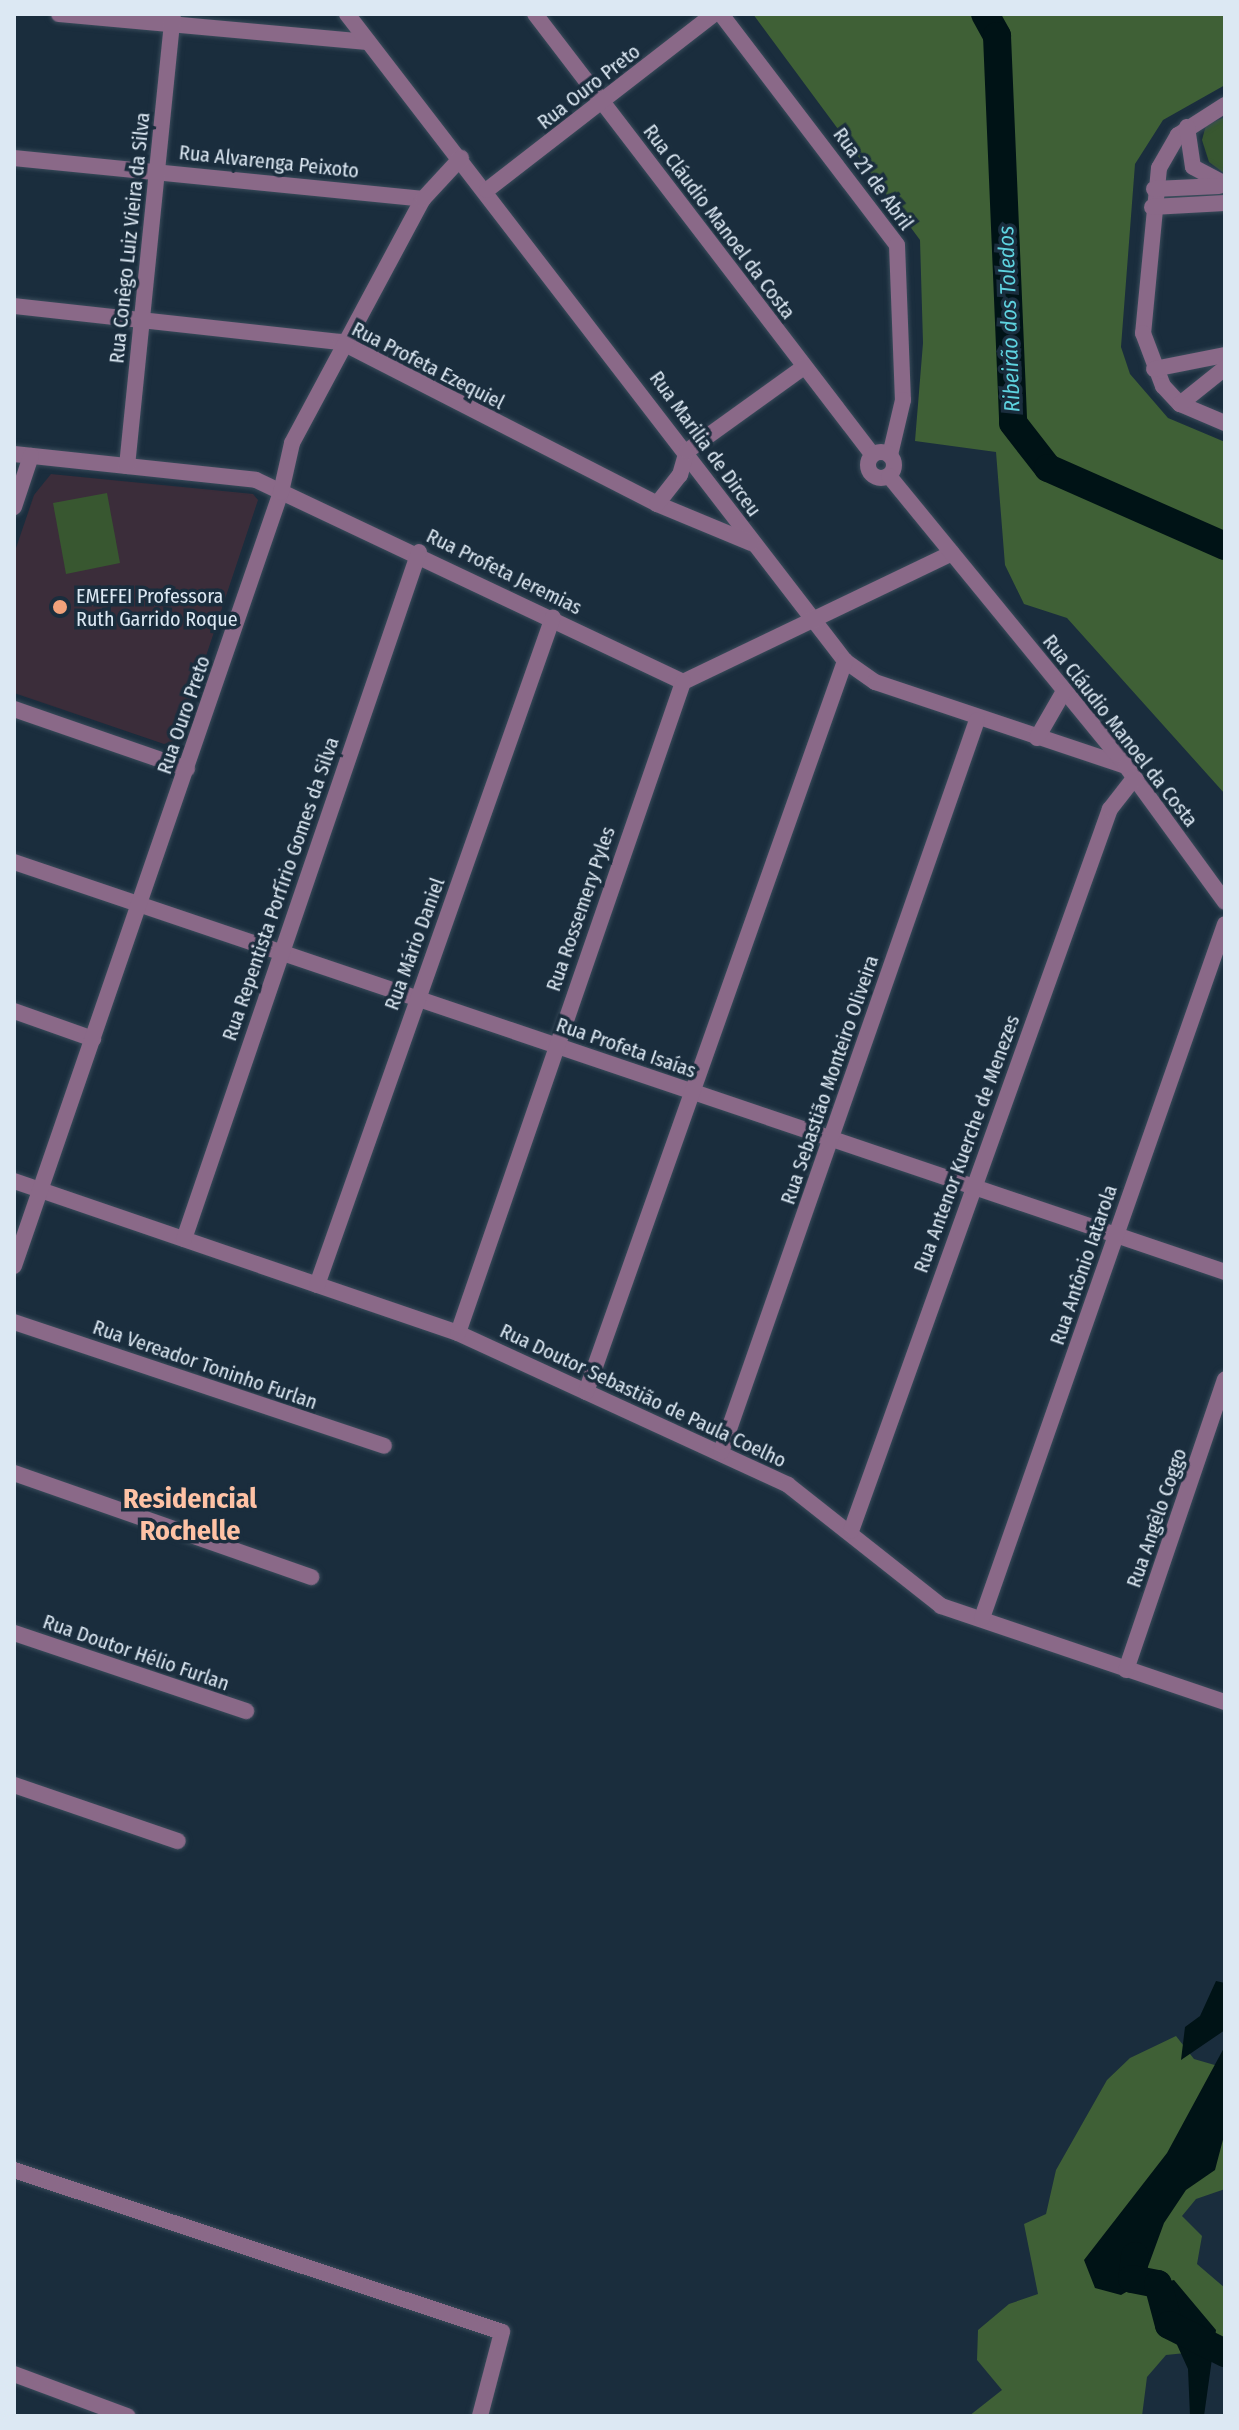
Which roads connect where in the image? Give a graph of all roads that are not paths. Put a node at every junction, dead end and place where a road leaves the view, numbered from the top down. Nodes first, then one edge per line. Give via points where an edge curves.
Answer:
1 (59, 14) edge
2 (347, 14) edge
3 (535, 14) edge
4 (714, 14) edge
5 (721, 14) edge
6 (172, 19) edge
7 (368, 42) junction
8 (602, 102) junction
9 (1225, 105) edge
10 (1187, 127) junction
11 (14, 158) edge
12 (461, 158) junction
13 (159, 171) junction
14 (1225, 185) edge
15 (1154, 189) junction
16 (487, 190) junction
17 (423, 199) junction
18 (1225, 203) edge
19 (1152, 207) junction
20 (14, 306) edge
21 (141, 319) junction
22 (341, 342) junction
23 (1225, 355) edge
24 (804, 367) junction
25 (1225, 368) edge
26 (1154, 369) junction
27 (1180, 404) junction
28 (1225, 423) edge
29 (687, 451) junction
30 (880, 453) junction
31 (22, 455) edge
32 (127, 466) junction
33 (889, 476) junction
34 (281, 492) junction
35 (657, 504) junction
36 (14, 507) edge
37 (733, 516) junction
38 (719, 530) junction
39 (752, 543) junction
40 (419, 552) junction
41 (952, 553) junction
42 (553, 617) junction
43 (816, 623) junction
44 (845, 661) junction
45 (683, 682) junction
46 (1064, 691) junction
47 (14, 709) edge
48 (977, 720) junction
49 (1037, 738) junction
50 (187, 769) junction
51 (1130, 772) junction
52 (14, 862) edge
53 (1225, 902) edge
54 (138, 904) junction
55 (1225, 924) edge
56 (280, 951) junction
57 (416, 998) junction
58 (14, 1011) edge
59 (93, 1039) junction
60 (554, 1045) junction
61 (693, 1092) junction
62 (831, 1139) junction
63 (14, 1181) edge
64 (972, 1187) junction
65 (44, 1191) junction
66 (1115, 1235) junction
67 (184, 1239) junction
68 (14, 1266) edge
69 (1225, 1272) edge
70 (317, 1285) junction
71 (14, 1322) edge
72 (458, 1333) junction
73 (1225, 1379) edge
74 (586, 1392) junction
75 (384, 1446) dead end
76 (721, 1452) junction
77 (14, 1473) edge
78 (851, 1531) junction
79 (311, 1577) dead end
80 (982, 1618) junction
81 (14, 1633) edge
82 (1126, 1670) junction
83 (1225, 1702) edge
84 (246, 1711) dead end
85 (14, 1785) edge
86 (178, 1841) dead end
87 (14, 2170) edge
88 (14, 2374) edge
89 (127, 2416) edge
90 (480, 2416) edge

1 - 6 street
2 - 7 street, Rua Marilia de Dirceu
3 - 8 street, Rua Cláudio Manoel da Costa
4 - 8 street, Rua Ouro Preto
5 - 30 street, Rua 21 de Abril via 897,245 903,400
6 - 7 street
6 - 13 street, Rua Conêgo Luiz Vieira da Silva
7 - 12 street, Rua Marilia de Dirceu
8 - 16 street, Rua Ouro Preto
8 - 24 street, Rua Cláudio Manoel da Costa
9 - 10 street
10 - 14 street via 1193,167
10 - 15 street via 1167,150
11 - 13 street, Rua Alvarenga Peixoto
12 - 16 street, Rua Marilia de Dirceu
12 - 17 street, Rua Ouro Preto
13 - 17 street, Rua Alvarenga Peixoto
13 - 21 street, Rua Conêgo Luiz Vieira da Silva
14 - 15 street
15 - 19 street
16 - 29 street, Rua Marilia de Dirceu
17 - 22 street, Rua Ouro Preto
18 - 19 street
19 - 26 street via 1143,333
20 - 21 street, Rua Profeta Ezequiel
21 - 22 street, Rua Profeta Ezequiel
21 - 32 street, Rua Conêgo Luiz Vieira da Silva
22 - 34 street, Rua Ouro Preto via 292,443
22 - 35 street, Rua Profeta Ezequiel
23 - 26 street
24 - 29 street
24 - 30 street, Rua Cláudio Manoel da Costa
25 - 27 street
26 - 27 street
27 - 28 street
29 - 35 street via 680,475
29 - 37 street, Rua Marilia de Dirceu
30 - 33 street
30 - 33 street, Rua Cláudio Manoel da Costa via 870,473
31 - 32 street, Rua Profeta Jeremias
31 - 36 street
32 - 34 street, Rua Profeta Jeremias via 243,477
33 - 41 street, Rua Cláudio Manoel da Costa
34 - 40 street, Rua Profeta Jeremias
34 - 50 street, Rua Ouro Preto
35 - 38 street, Rua Profeta Ezequiel
37 - 38 street
37 - 39 street, Rua Marilia de Dirceu
38 - 39 street, Rua Profeta Ezequiel
39 - 43 street, Rua Marilia de Dirceu
40 - 42 street, Rua Profeta Jeremias
40 - 56 street, Rua Repentista Porfírio Gomes da Silva
41 - 43 street
41 - 46 street, Rua Cláudio Manoel da Costa
42 - 45 street, Rua Profeta Jeremias
42 - 57 street, Rua Mário Daniel
43 - 44 street, Rua Marilia de Dirceu
43 - 45 street
44 - 48 street, Rua Marilia de Dirceu via 875,682
44 - 61 street
45 - 60 street, Rua Rossemery Pyles
46 - 49 street
46 - 51 street, Rua Cláudio Manoel da Costa
47 - 50 street
48 - 49 street, Rua Marilia de Dirceu
48 - 62 street, Rua Sebastião Monteiro Oliveira
49 - 51 street, Rua Marilia de Dirceu
50 - 54 street, Rua Ouro Preto
51 - 53 street, Rua Cláudio Manoel da Costa
51 - 64 street, Rua Antenor Kuerche de Menezes via 1110,809
52 - 54 street, Rua Profeta Isaías
54 - 56 street, Rua Profeta Isaías
54 - 59 street, Rua Ouro Preto
55 - 66 street, Rua Antônio Iatarola
56 - 57 street, Rua Profeta Isaías
56 - 67 street, Rua Repentista Porfírio Gomes da Silva
57 - 60 street, Rua Profeta Isaías
57 - 70 street, Rua Mário Daniel
58 - 59 street
59 - 65 street, Rua Ouro Preto
60 - 61 street, Rua Profeta Isaías
60 - 72 street, Rua Rossemery Pyles
61 - 62 street, Rua Profeta Isaías
61 - 74 street
62 - 64 street, Rua Profeta Isaías
62 - 76 street, Rua Sebastião Monteiro Oliveira
63 - 65 street, Rua Doutor Sebastião de Paula Coelho
64 - 66 street, Rua Profeta Isaías
64 - 78 street, Rua Antenor Kuerche de Menezes
65 - 67 street, Rua Doutor Sebastião de Paula Coelho
65 - 68 street, Rua Ouro Preto
66 - 69 street, Rua Profeta Isaías
66 - 80 street, Rua Antônio Iatarola
67 - 70 street, Rua Doutor Sebastião de Paula Coelho
70 - 72 street, Rua Doutor Sebastião de Paula Coelho
71 - 75 street, Rua Vereador Toninho Furlan
72 - 74 street, Rua Doutor Sebastião de Paula Coelho
73 - 82 street, Rua Angêlo Coggo
74 - 76 street, Rua Doutor Sebastião de Paula Coelho
76 - 78 street, Rua Doutor Sebastião de Paula Coelho via 788,1485
77 - 79 street
78 - 80 street, Rua Doutor Sebastião de Paula Coelho via 909,1587
80 - 82 street, Rua Doutor Sebastião de Paula Coelho
81 - 84 street, Rua Doutor Hélio Furlan
82 - 83 street, Rua Doutor Sebastião de Paula Coelho
85 - 86 street
87 - 90 street via 502,2332
88 - 89 street

